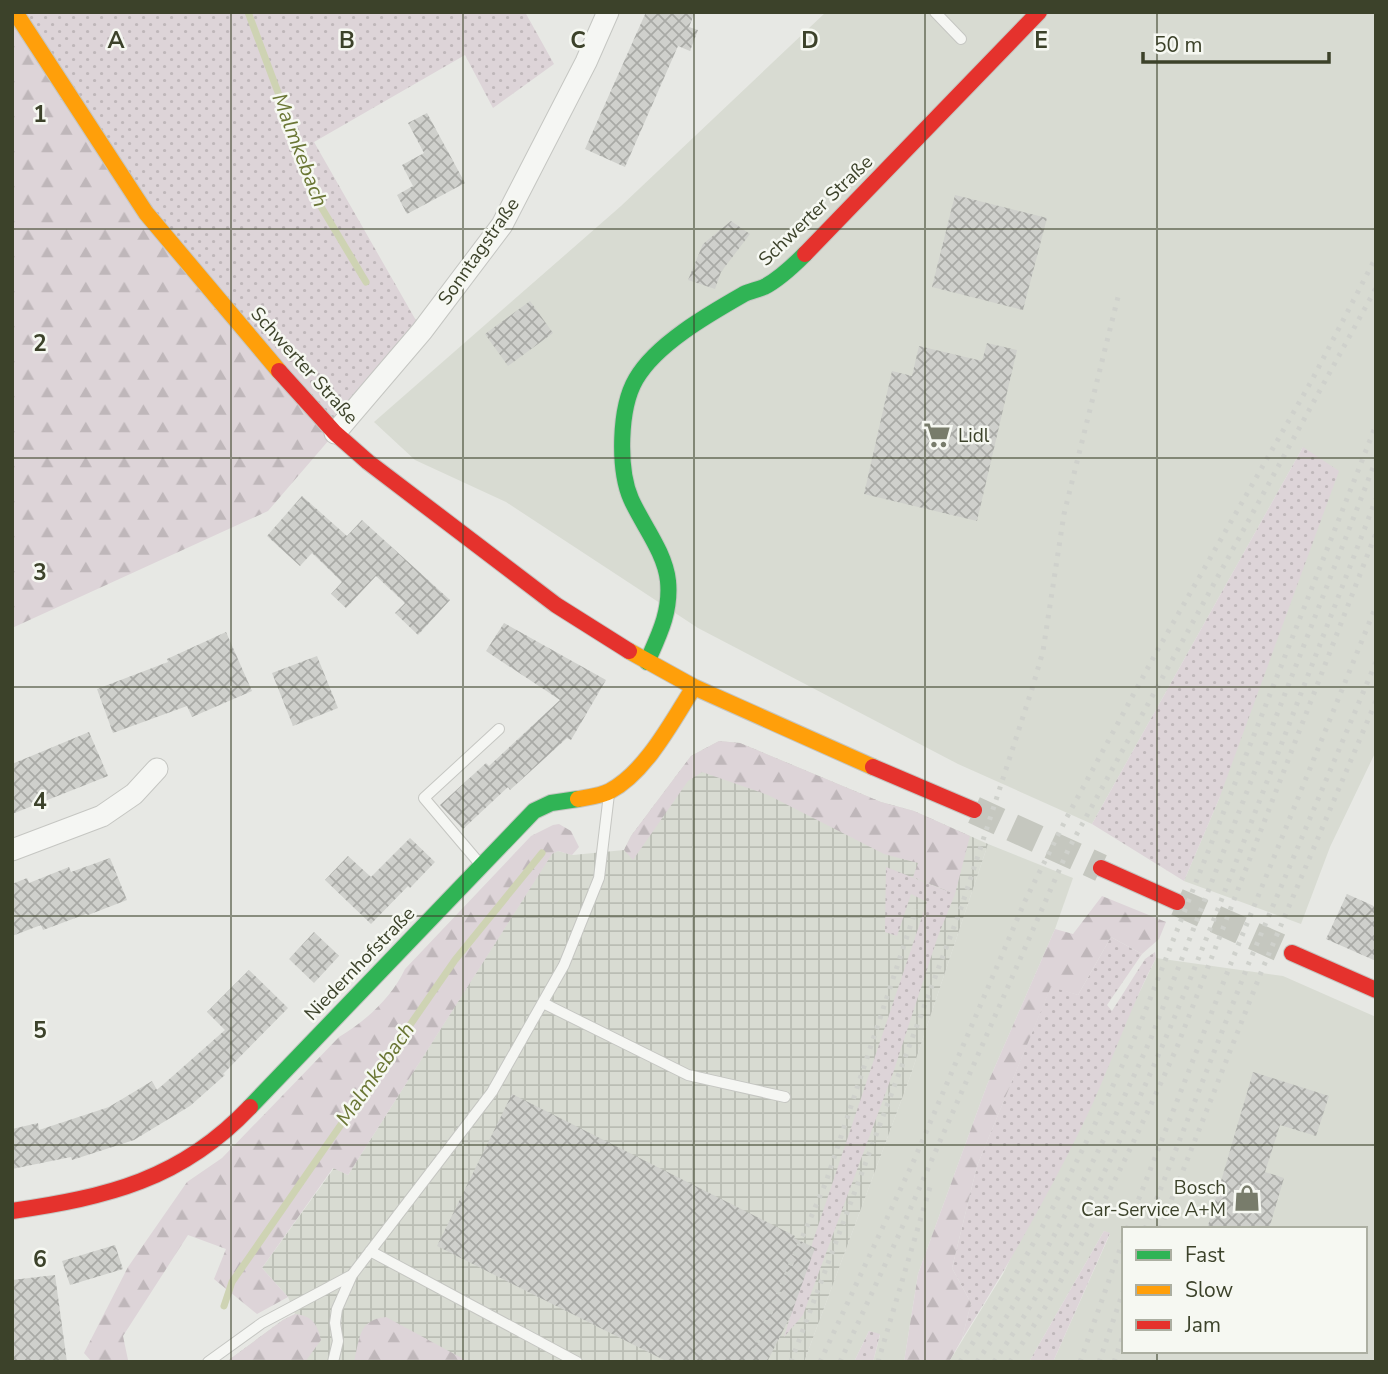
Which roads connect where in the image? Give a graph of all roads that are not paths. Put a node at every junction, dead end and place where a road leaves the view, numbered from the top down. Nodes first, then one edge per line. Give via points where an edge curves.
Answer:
1 (15, 12) edge
2 (608, 12) edge
3 (935, 12) edge
4 (1039, 12) edge
5 (961, 39) dead end
6 (335, 433) junction
7 (647, 662) junction
8 (694, 687) junction
9 (499, 729) dead end
10 (158, 769) dead end
11 (609, 792) junction
12 (974, 810) tunnel mouth
13 (12, 850) edge
14 (482, 866) junction
15 (1101, 868) tunnel mouth
16 (1177, 902) tunnel mouth
17 (1292, 953) tunnel mouth
18 (1376, 990) edge
19 (543, 1003) junction
20 (785, 1097) dead end
21 (12, 1211) edge
22 (370, 1251) junction
23 (352, 1275) junction
24 (208, 1362) edge
25 (333, 1362) edge
26 (578, 1362) edge

1 - 6 street, Schwerter Straße via 146,213
2 - 6 street, Sonntagstraße via 502,225 422,331
3 - 5 lane
4 - 7 street, Schwerter Straße via 800,259 764,287 746,293 664,345 636,379 624,416 624,473 630,497 668,580 666,618
6 - 7 street, Schwerter Straße via 535,589
7 - 8 street, Schwerter Straße
8 - 11 street, Niedernhofstraße via 639,766
8 - 12 street, Schwerter Straße
9 - 14 lane via 424,798
10 - 13 street via 134,794 102,816
11 - 14 street, Niedernhofstraße via 544,805
11 - 19 lane via 599,878 564,965
14 - 21 street, Niedernhofstraße via 214,1140 138,1184
15 - 16 street
17 - 18 street
19 - 20 lane via 688,1075
19 - 22 lane via 492,1092
22 - 23 lane
22 - 26 lane
23 - 24 lane via 262,1322
23 - 25 lane via 337,1308

